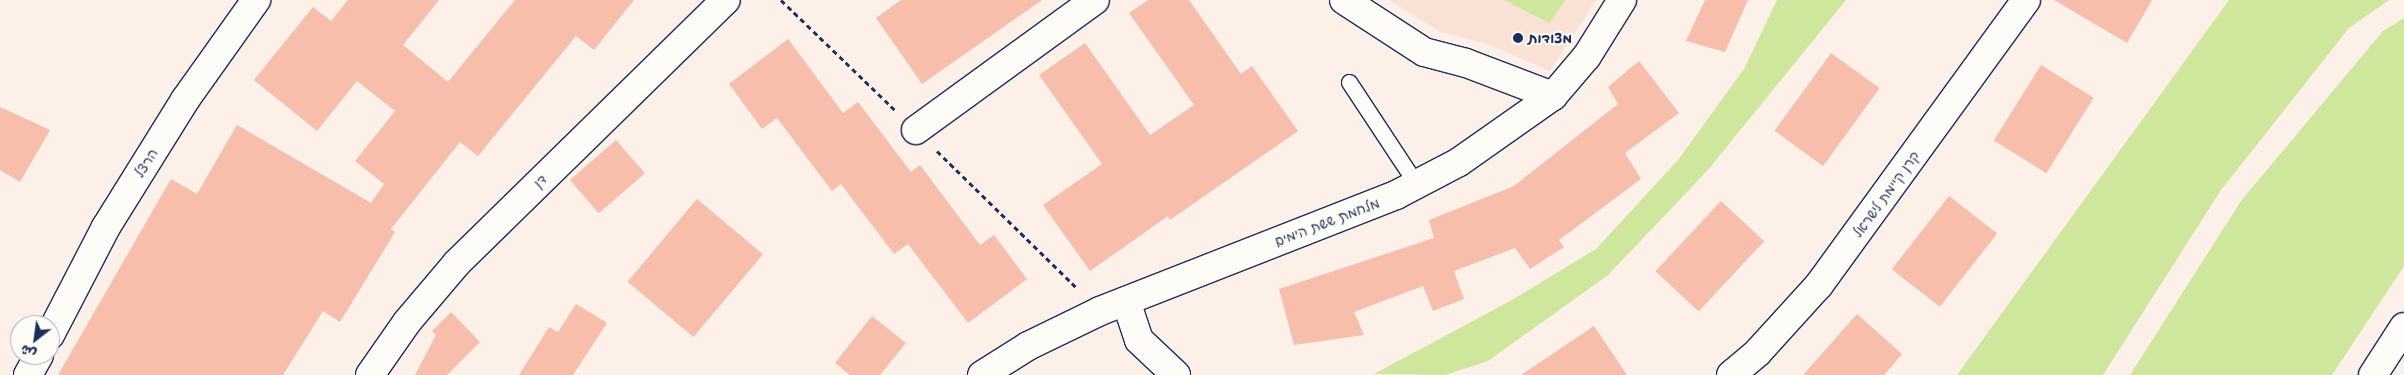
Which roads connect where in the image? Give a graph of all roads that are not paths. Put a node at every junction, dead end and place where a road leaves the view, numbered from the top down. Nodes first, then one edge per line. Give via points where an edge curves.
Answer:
1 (256, 0) edge
2 (726, 0) edge
3 (1095, 0) edge
4 (1344, 0) edge
5 (1622, 0) edge
6 (2026, 0) edge
7 (1349, 82) dead end
8 (1553, 96) junction
9 (916, 130) road end
10 (1417, 185) junction
11 (1126, 301) junction
12 (60, 316) edge
13 (2404, 327) edge
14 (370, 375) edge
15 (982, 375) edge
16 (1176, 375) edge
17 (1730, 375) edge
18 (2373, 375) edge

1 - 12 street, הרצל via 185,100 112,218
2 - 14 street, דן via 456,263 407,322
3 - 9 street
4 - 8 street via 1424,52 1466,63
5 - 8 street, מלחמת ששת הימים via 1587,56
6 - 17 street, קרן קיימת לישראל via 1819,285 1758,352
7 - 10 lane
8 - 10 street, מלחמת ששת הימים via 1468,157
10 - 11 street, מלחמת ששת הימים
11 - 15 street, מלחמת ששת הימים via 1028,346
11 - 16 street via 1139,340
13 - 18 street

